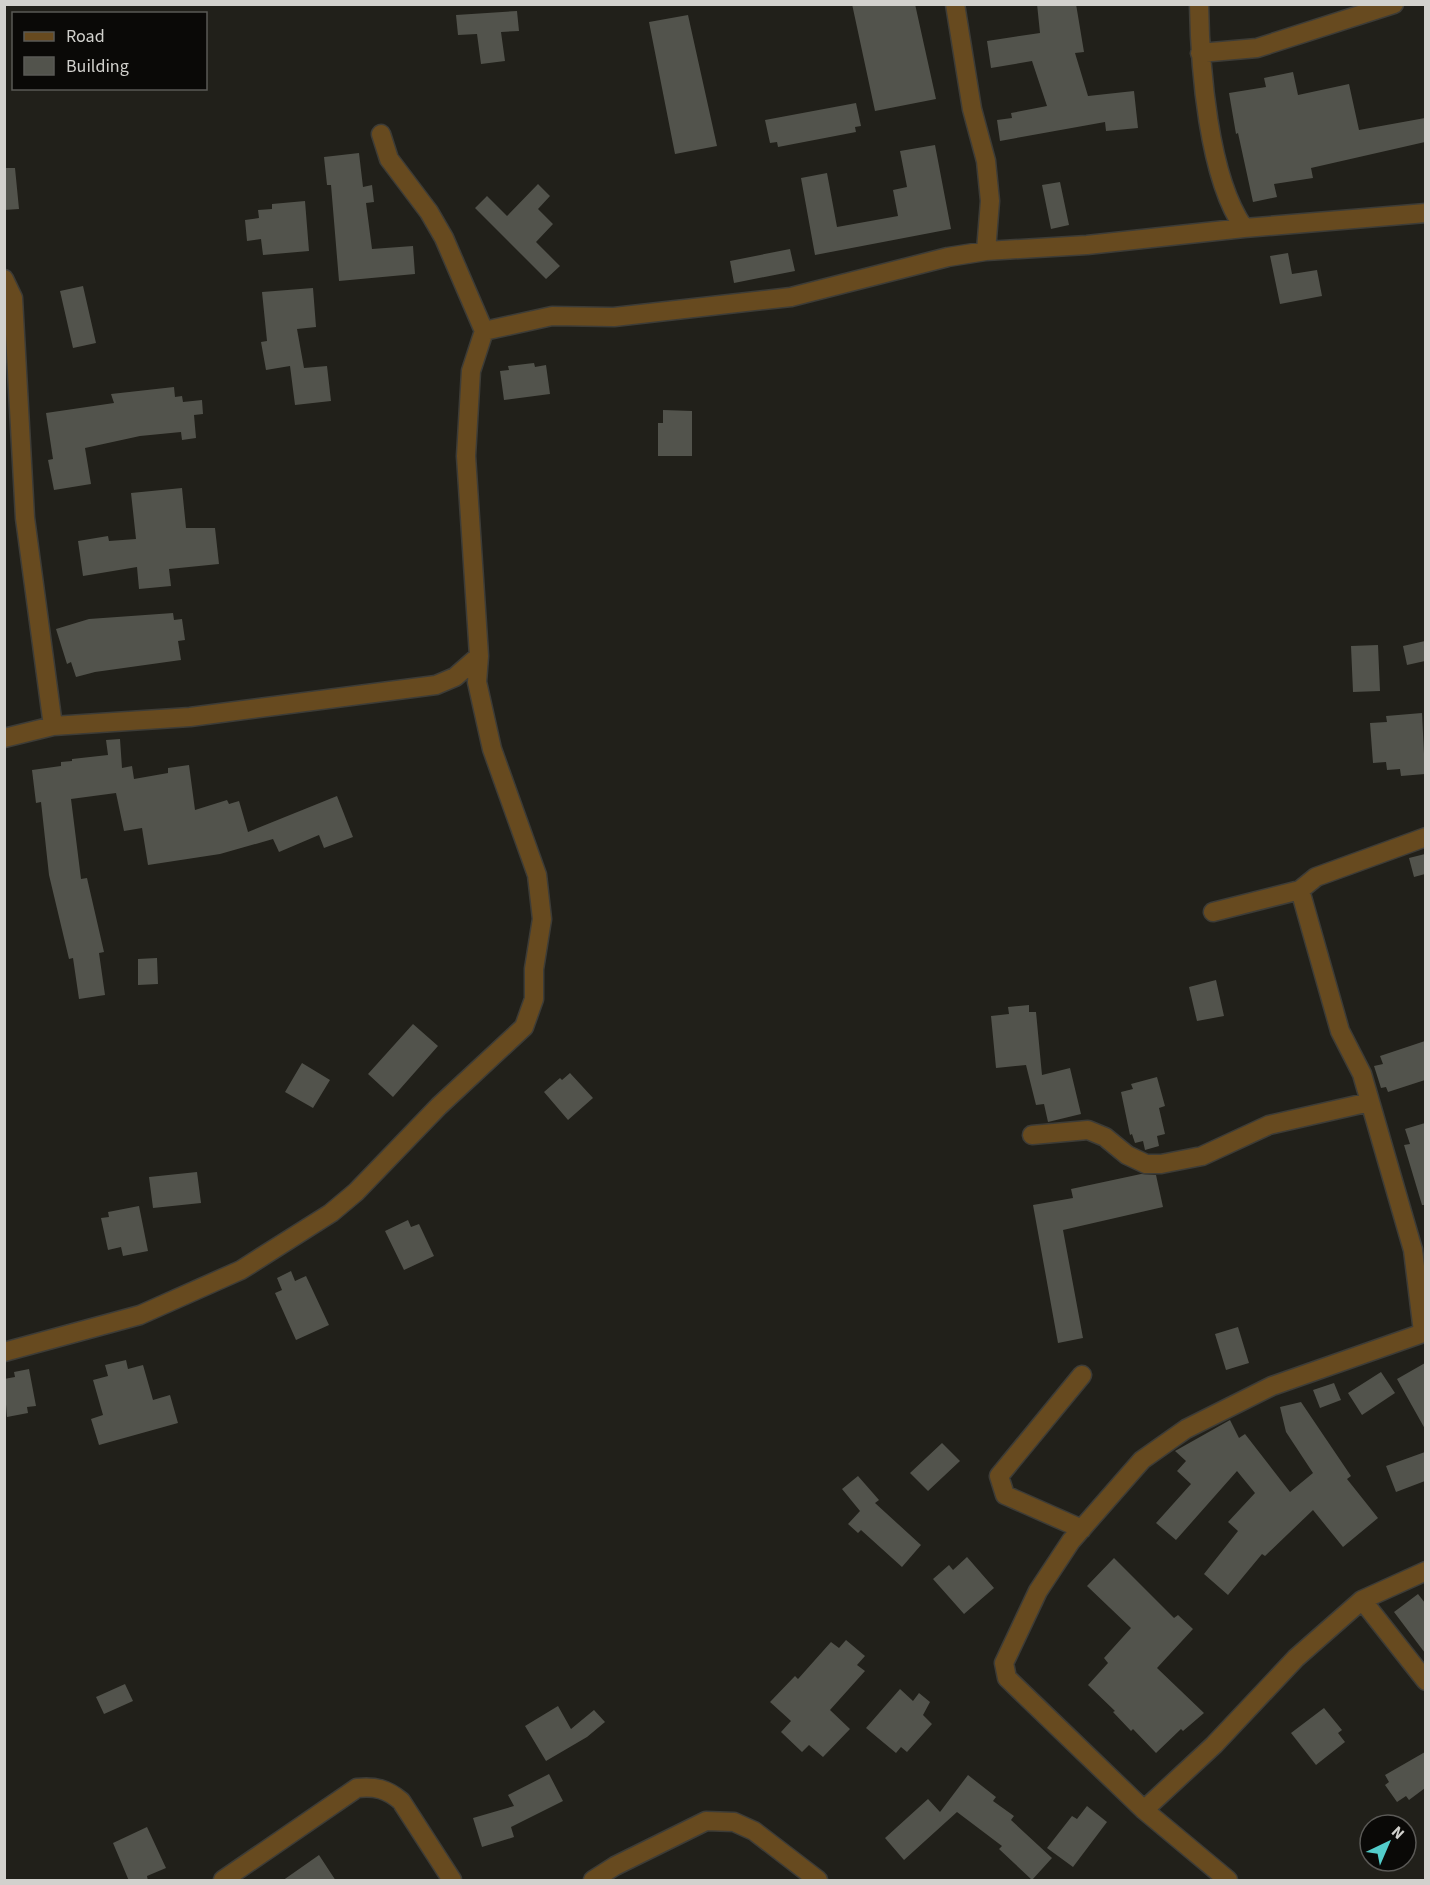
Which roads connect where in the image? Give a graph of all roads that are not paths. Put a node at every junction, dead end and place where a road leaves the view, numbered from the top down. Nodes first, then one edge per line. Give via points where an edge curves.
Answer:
1 (955, 4) edge
2 (1199, 4) edge
3 (1394, 4) edge
4 (1200, 53) junction
5 (381, 134) dead end
6 (1425, 213) edge
7 (1244, 228) junction
8 (986, 251) junction
9 (4, 279) edge
10 (484, 331) junction
11 (479, 656) junction
12 (54, 726) junction
13 (4, 738) edge
14 (1425, 837) edge
15 (1300, 890) junction
16 (1214, 912) dead end
17 (1370, 1102) junction
18 (1032, 1135) dead end
19 (1424, 1332) edge
20 (4, 1352) edge
21 (1082, 1375) dead end
22 (1082, 1529) junction
23 (1425, 1571) edge
24 (1362, 1600) junction
25 (1425, 1681) edge
26 (1144, 1810) junction
27 (223, 1881) edge
28 (452, 1881) edge
29 (593, 1881) edge
30 (818, 1881) edge
31 (1228, 1881) edge

1 - 8 street via 972,109 986,161 990,201
2 - 4 street
3 - 4 street via 1257,48
4 - 7 street via 1228,203
5 - 10 street via 389,159 444,238
6 - 7 street
7 - 8 street via 1088,245
8 - 10 street via 791,297 614,317 552,316
9 - 12 street via 13,298 25,518
10 - 11 street via 471,371 465,456
11 - 12 street via 455,677 436,685 190,717
11 - 20 street via 477,682 492,749 537,875 542,919 534,999 524,1027 439,1106 356,1192 331,1213 241,1270 140,1315
12 - 13 street
14 - 15 street via 1316,878
15 - 16 street
15 - 17 street via 1340,1031 1362,1074
17 - 18 street via 1269,1125 1202,1156 1161,1164 1146,1164 1127,1155 1106,1137 1088,1130
17 - 19 street via 1413,1250
19 - 22 street via 1272,1386 1186,1429 1142,1460
21 - 22 street via 999,1476 1005,1496
22 - 26 street via 1038,1591 1004,1664 1007,1678
23 - 24 street
24 - 25 street
24 - 26 street via 1296,1658 1214,1745
26 - 31 street
27 - 28 street via 357,1788 372,1786 390,1791 401,1801
29 - 30 street via 706,1821 734,1822 754,1831

